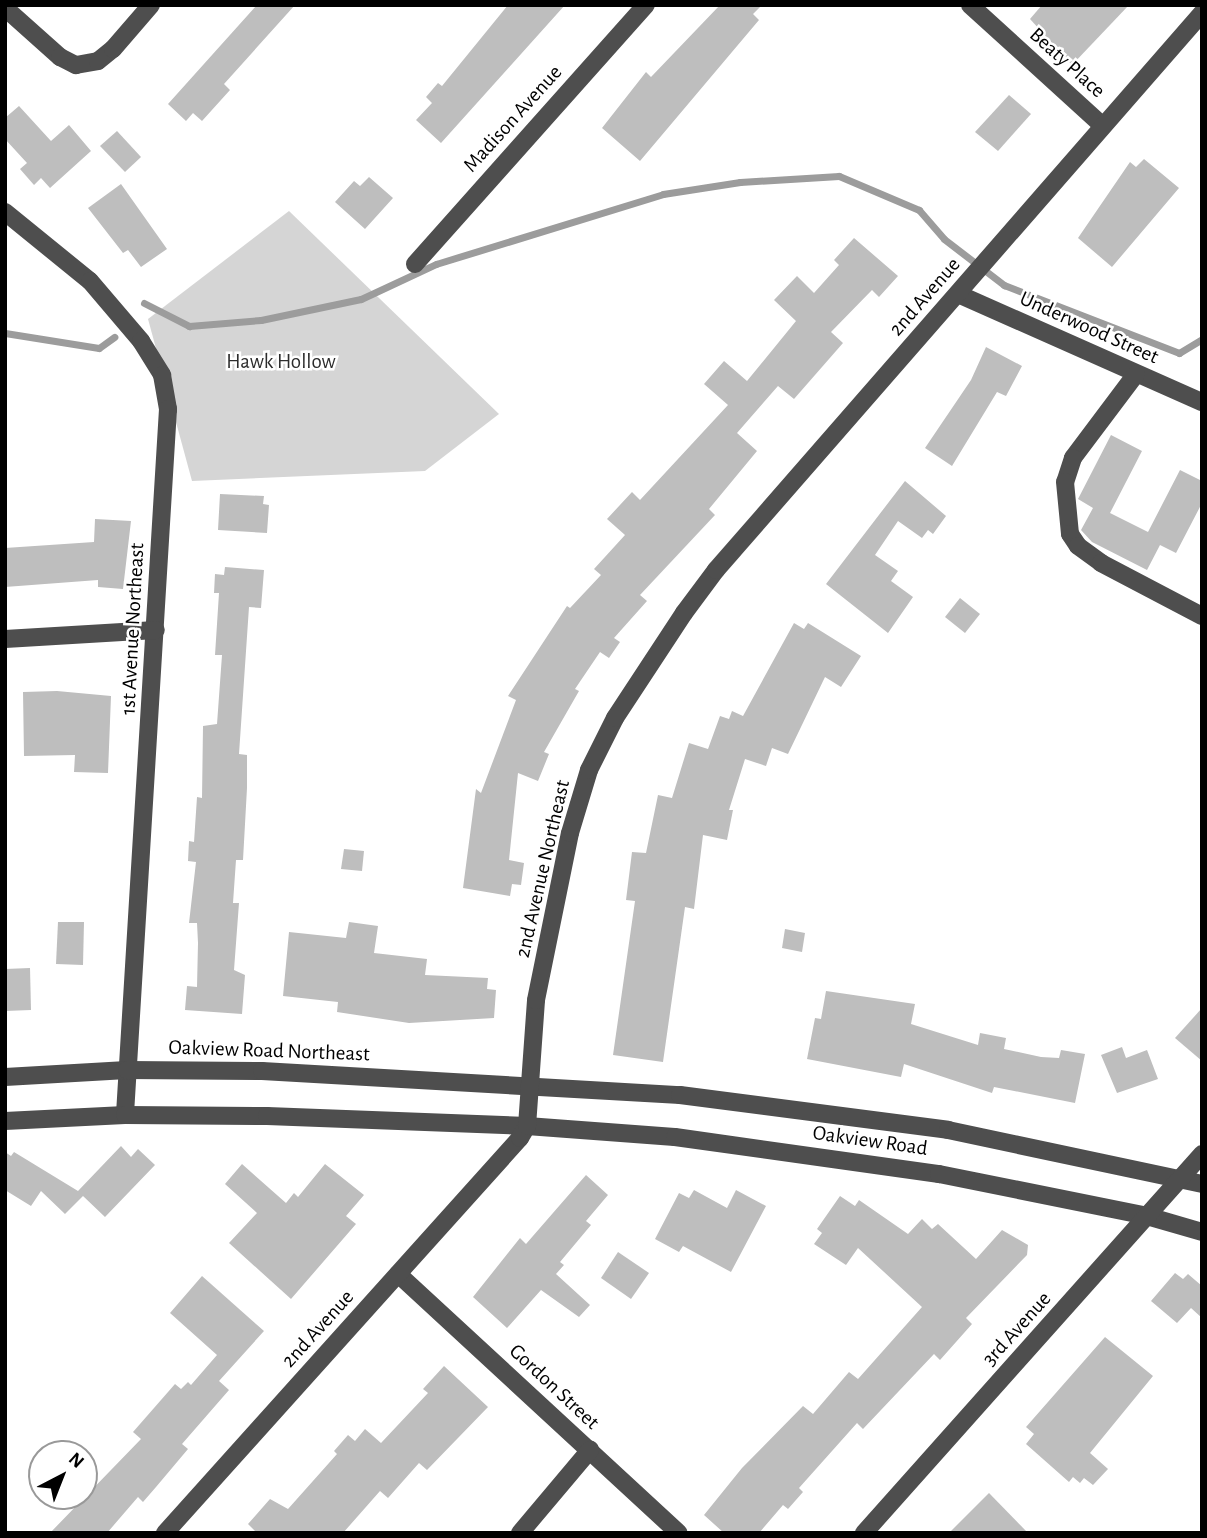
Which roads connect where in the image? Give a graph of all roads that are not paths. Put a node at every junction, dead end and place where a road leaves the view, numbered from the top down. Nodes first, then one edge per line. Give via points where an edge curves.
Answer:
1 (151, 5) edge
2 (646, 5) edge
3 (970, 5) edge
4 (5, 8) edge
5 (1202, 13) edge
6 (1102, 125) junction
7 (5, 212) edge
8 (415, 264) dead end
9 (958, 294) junction
10 (1136, 374) junction
11 (1202, 402) edge
12 (685, 612) joint
13 (1202, 616) edge
14 (156, 631) junction
15 (5, 639) edge
16 (127, 1070) junction
17 (5, 1077) edge
18 (531, 1084) junction
19 (125, 1115) junction
20 (5, 1121) edge
21 (527, 1126) junction
22 (1202, 1154) edge
23 (1180, 1179) junction
24 (1202, 1184) edge
25 (1147, 1216) junction
26 (1202, 1232) edge
27 (398, 1274) junction
28 (590, 1450) junction
29 (165, 1533) edge
30 (520, 1533) edge
31 (679, 1533) edge
32 (864, 1533) edge

1 - 4 street via 98,61 76,65 60,57
2 - 8 street, Madison Avenue
3 - 6 street, Beaty Place
5 - 6 street, 2nd Avenue
6 - 9 street, 2nd Avenue
7 - 14 street, 1st Avenue Northeast via 90,281 141,341 162,375 168,409
9 - 10 street, Underwood Street
9 - 12 street, 2nd Avenue via 716,570
10 - 11 street, Underwood Street
10 - 13 street via 1073,458 1065,482 1070,534 1101,563
12 - 18 street, 2nd Avenue Northeast via 615,718 589,770 570,833 536,1000
14 - 15 street
14 - 16 street, 1st Avenue Northeast
16 - 17 street, Oakview Road Northeast
16 - 18 street, Oakview Road Northeast via 262,1071
16 - 19 street, 1st Avenue Northeast
18 - 21 street, 2nd Avenue Northeast
18 - 23 street, Oakview Road via 680,1095 948,1130
19 - 20 street
19 - 21 street
21 - 25 street, Oakview Road via 675,1137 926,1172
21 - 27 street, 2nd Avenue
22 - 23 street, 3rd Avenue
23 - 24 street, Oakview Road
23 - 25 street, 3rd Avenue
25 - 26 street, Oakview Road
25 - 32 street, 3rd Avenue
27 - 28 street, Gordon Street
27 - 29 street, 2nd Avenue
28 - 30 street
28 - 31 street, Gordon Street

